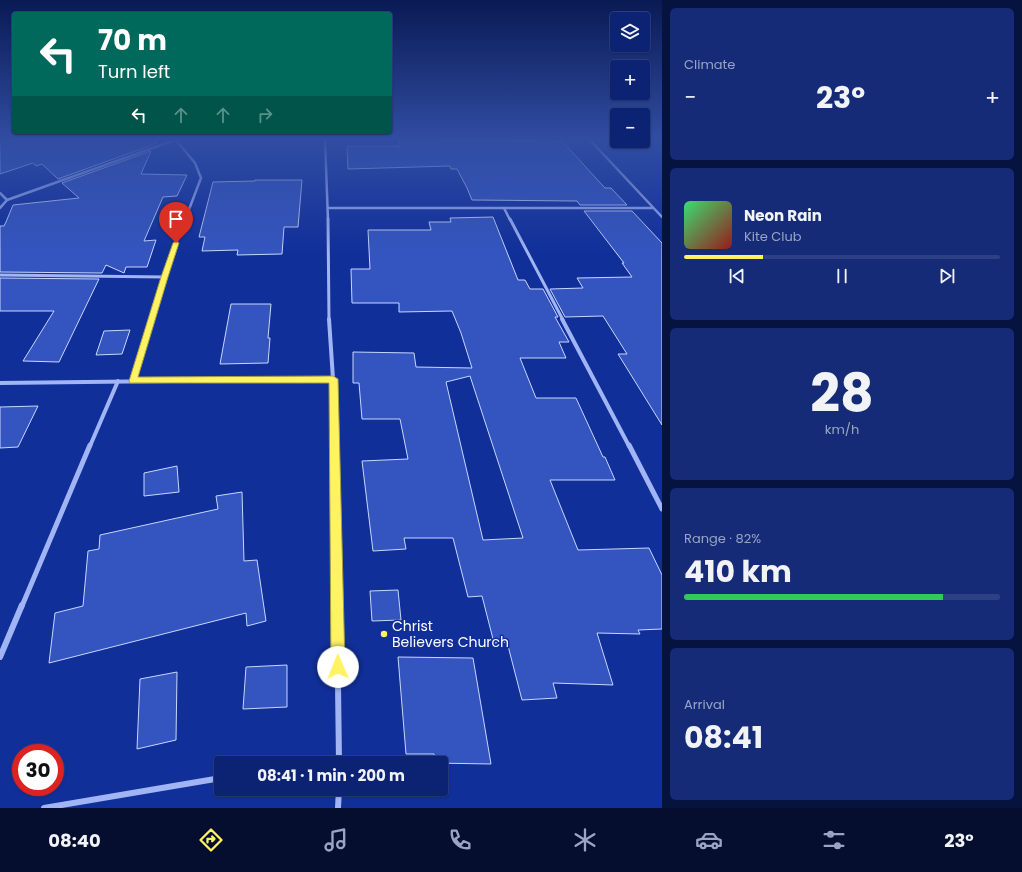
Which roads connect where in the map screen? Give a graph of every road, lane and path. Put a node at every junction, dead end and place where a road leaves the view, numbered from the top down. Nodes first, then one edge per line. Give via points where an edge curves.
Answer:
1 (69, 178) edge
2 (201, 178) edge
3 (327, 178) edge
4 (624, 178) edge
5 (0, 193) edge
6 (7, 200) junction
7 (0, 208) edge
8 (328, 208) junction
9 (504, 208) junction
10 (652, 208) junction
11 (662, 217) edge
12 (0, 275) edge
13 (164, 277) junction
14 (333, 379) junction
15 (118, 381) junction
16 (133, 381) junction
17 (0, 383) edge
18 (662, 509) edge
19 (0, 657) edge
20 (339, 756) edge
21 (214, 779) edge
22 (339, 796) edge
23 (44, 808) edge
24 (338, 808) edge

1 - 6 street
2 - 13 street
3 - 8 street
4 - 10 street
5 - 6 street
6 - 7 street
8 - 9 street
8 - 14 street via 328,304
9 - 10 street
9 - 18 street
10 - 11 street
12 - 13 street
13 - 16 street
14 - 16 street
14 - 20 street
15 - 16 street
15 - 17 street
15 - 19 street
21 - 23 street
22 - 24 street

